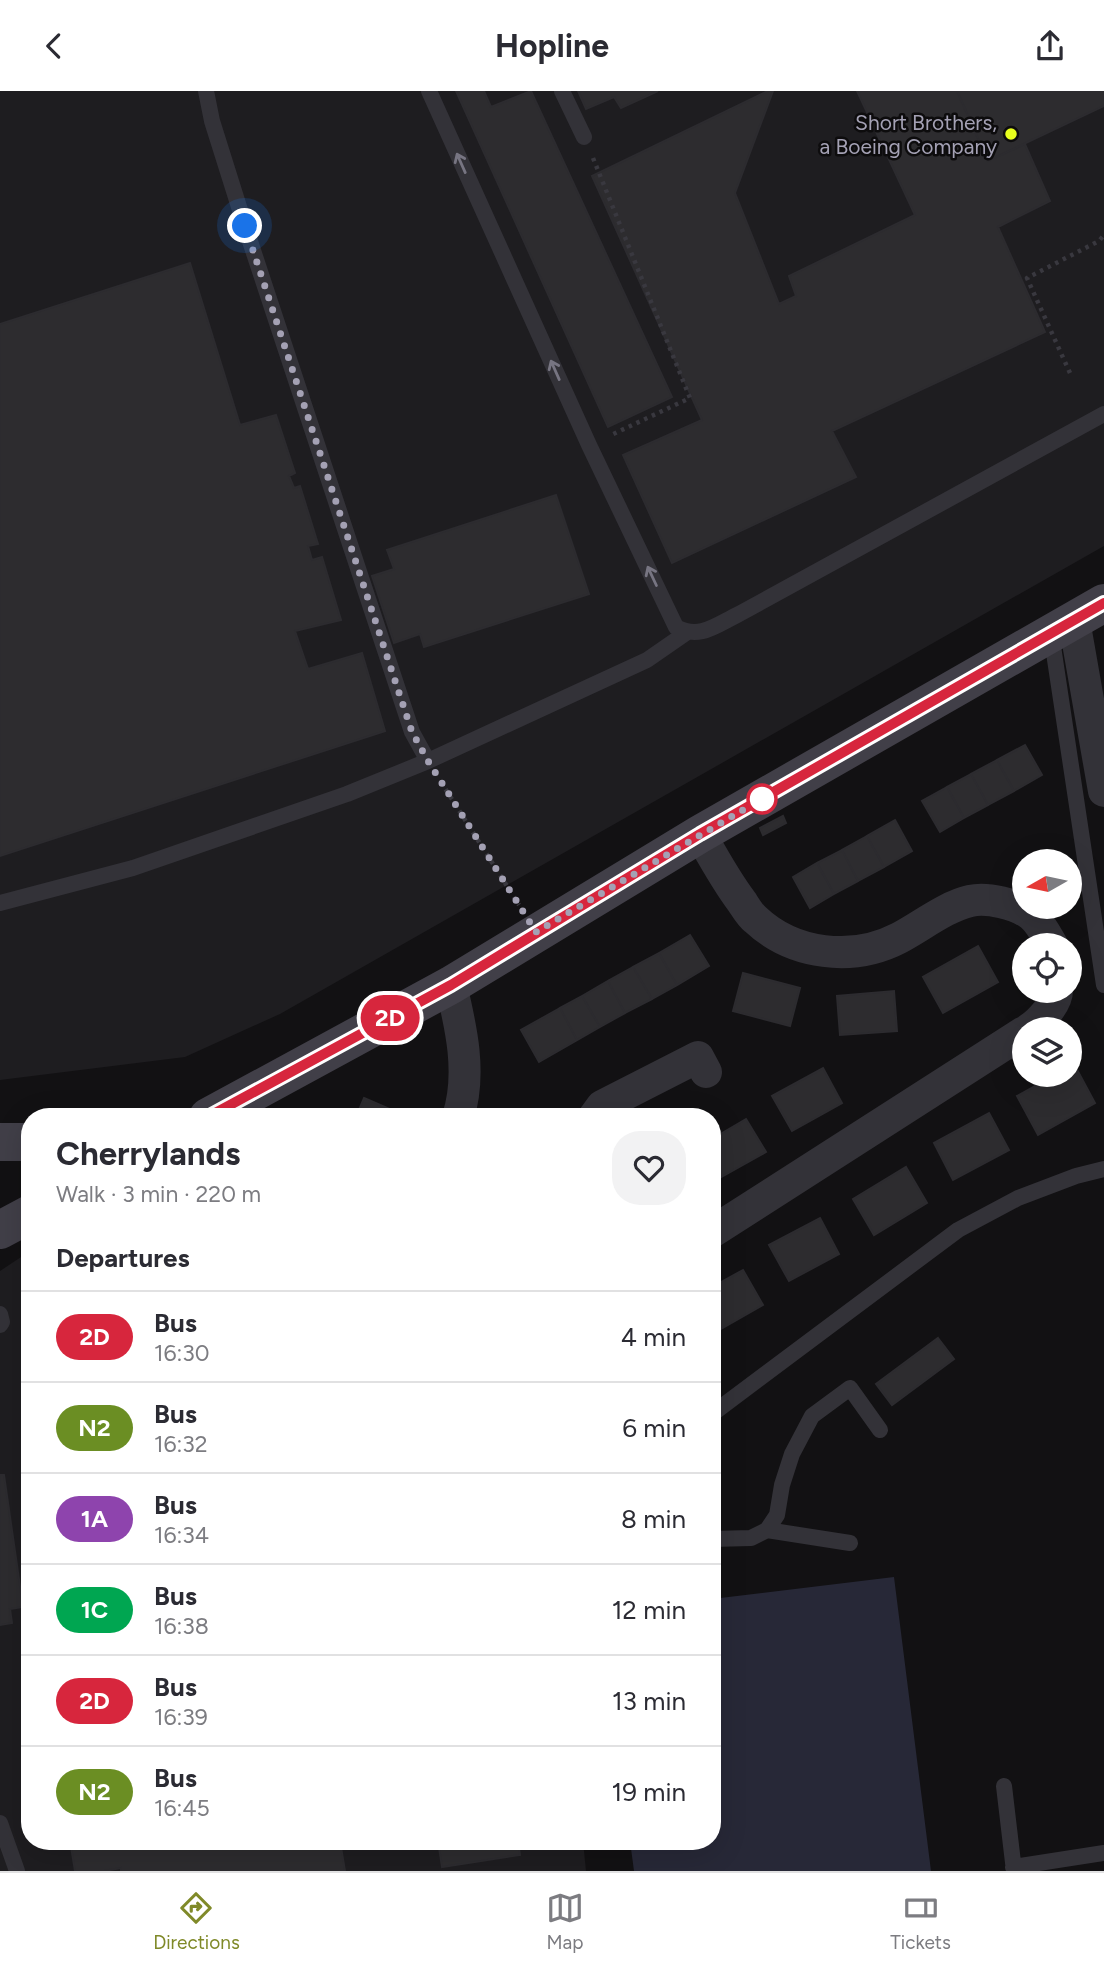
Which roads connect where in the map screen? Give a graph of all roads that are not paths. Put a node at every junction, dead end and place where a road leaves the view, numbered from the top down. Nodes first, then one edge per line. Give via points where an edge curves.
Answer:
1 (206, 91) edge
2 (429, 91) edge
3 (562, 91) edge
4 (584, 137) road end
5 (1104, 414) edge
6 (1077, 619) edge
7 (686, 633) junction
8 (428, 761) junction
9 (1104, 791) edge
10 (700, 834) junction
11 (0, 903) edge
12 (1044, 933) edge
13 (451, 985) junction
14 (1104, 985) edge
15 (1012, 1040) edge
16 (706, 1072) dead end
17 (225, 1108) edge
18 (460, 1108) edge
19 (601, 1108) edge
20 (0, 1142) edge
21 (21, 1142) edge
22 (1104, 1169) edge
23 (21, 1219) edge
24 (721, 1225) edge
25 (0, 1230) edge
26 (0, 1314) edge
27 (0, 1325) edge
28 (721, 1407) edge
29 (880, 1430) dead end
30 (767, 1530) junction
31 (721, 1539) edge
32 (850, 1543) dead end
33 (1004, 1786) dead end
34 (0, 1823) edge
35 (1104, 1853) edge
36 (1013, 1869) edge
37 (17, 1871) edge

1 - 8 lane via 250,243 390,667 412,732
7 -> 2 lane via 676,627 589,445
3 - 4 lane
5 - 7 lane via 739,614 700,633
6 - 9 street
6 - 10 main road
6 - 14 lane
7 - 8 lane via 647,660
8 - 11 lane via 133,868
10 - 12 street via 754,919 808,949 839,953 897,940 971,901 1003,902 1032,915
10 - 13 main road
13 - 17 main road
13 - 18 street via 461,1024 465,1085
15 - 24 street
16 - 19 street via 698,1057
20 - 21 main road
22 - 28 lane via 1018,1198 958,1230
23 - 25 main road
26 - 27 lane
29 - 30 lane via 850,1388 812,1416 792,1454 777,1515
30 - 31 lane via 751,1538
30 - 32 lane
33 - 36 lane
34 - 37 lane
35 - 36 lane

